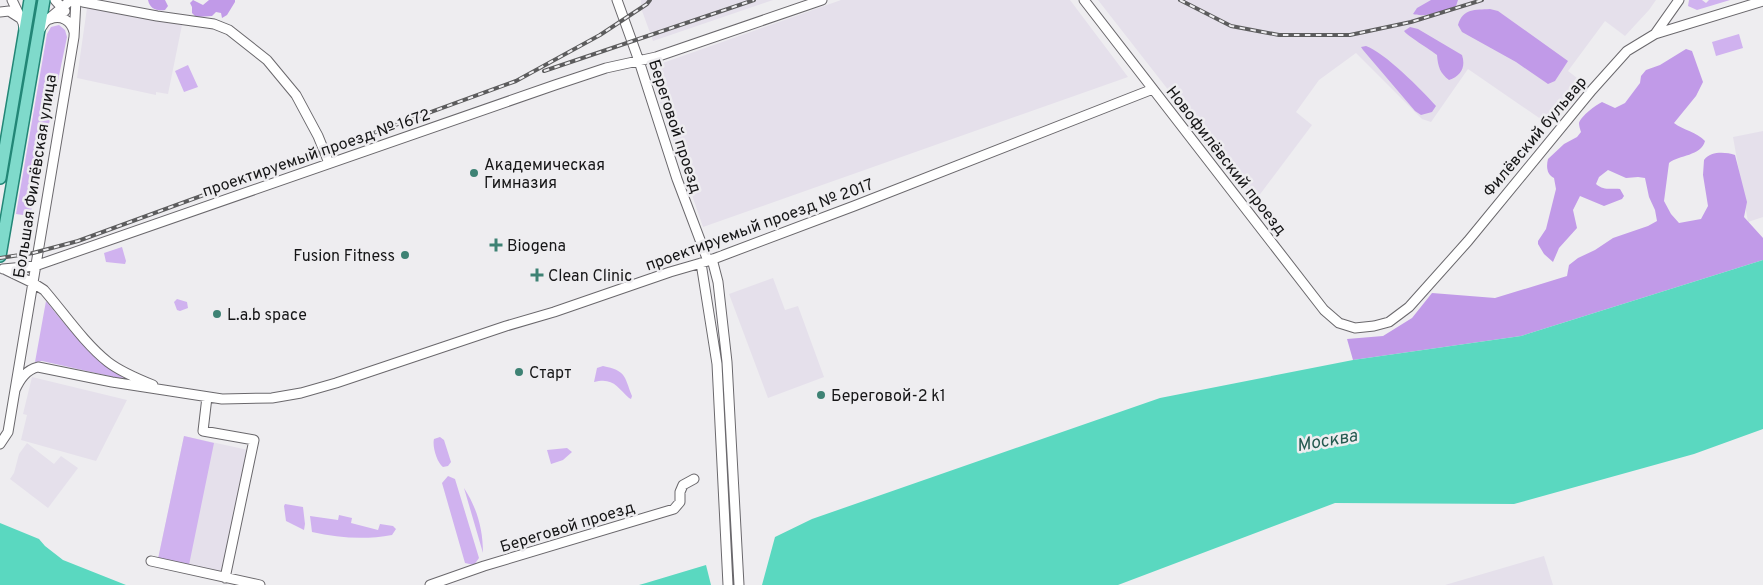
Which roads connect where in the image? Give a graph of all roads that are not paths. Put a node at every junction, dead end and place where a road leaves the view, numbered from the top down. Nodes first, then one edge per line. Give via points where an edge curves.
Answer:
1 (12, 0) edge
2 (30, 0) edge
3 (44, 0) edge
4 (55, 0) edge
5 (71, 0) edge
6 (76, 0) edge
7 (80, 0) edge
8 (617, 0) edge
9 (822, 0) edge
10 (1084, 0) edge
11 (1679, 0) edge
12 (1763, 1) edge
13 (61, 8) junction
14 (0, 10) edge
15 (21, 19) junction
16 (47, 20) junction
17 (74, 30) junction
18 (25, 34) junction
19 (1655, 34) junction
20 (37, 36) junction
21 (639, 61) junction
22 (1153, 89) junction
23 (329, 163) junction
24 (0, 178) edge
25 (0, 253) edge
26 (707, 261) junction
27 (36, 266) junction
28 (1, 269) edge
29 (33, 283) junction
30 (1355, 328) joint
31 (15, 390) junction
32 (165, 390) junction
33 (207, 398) junction
34 (0, 444) edge
35 (694, 479) dead end
36 (151, 562) dead end
37 (225, 578) junction
38 (260, 585) edge
39 (430, 585) edge
40 (728, 585) edge
41 (739, 585) edge

1 - 14 street
1 - 15 street
2 - 18 main road, Большая Филёвская улица
3 - 20 main road, Большая Филёвская улица
4 - 13 street
5 - 13 street
6 - 17 street, Большая Филёвская улица
7 - 23 street via 214,24 228,30 267,60 296,95
8 - 21 street, Береговой проезд
9 - 21 street
10 - 22 street, Новофилёвский проезд
11 - 19 street
12 - 19 street, Филёвский бульвар
13 - 16 street
13 - 17 street via 71,20
14 - 15 street via 12,12
15 - 18 street
16 - 17 street via 63,18
16 - 20 street
17 - 27 street, Большая Филёвская улица
18 - 24 main road, Большая Филёвская улица
19 - 30 street, Филёвский бульвар via 1627,51 1612,66 1468,241 1409,307 1389,322
20 - 25 main road, Большая Филёвская улица
21 - 23 street, проектируемый проезд № 1672 via 572,79
21 - 26 street, Береговой проезд
22 - 26 street, проектируемый проезд № 2017
22 - 30 street, Новофилёвский проезд via 1324,310 1339,324
23 - 27 street, проектируемый проезд № 1672
26 - 33 street, проектируемый проезд № 2017 via 301,393 246,400
26 - 40 street via 717,364
26 - 41 street via 718,282 727,362
27 - 28 street, проектируемый проезд № 1672
27 - 29 street, Большая Филёвская улица
28 - 29 street, проектируемый проезд № 2017
29 - 31 street, Большая Филёвская улица
29 - 32 street, проектируемый проезд № 2017 via 44,290 109,363
31 - 32 street, проектируемый проезд № 2017 via 23,376 38,367
31 - 34 street, Большая Филёвская улица via 8,432
32 - 33 street, проектируемый проезд № 2017
33 - 37 street via 203,431 254,440
35 - 39 street, Береговой проезд via 683,485 680,502 674,509
36 - 37 street
37 - 38 street

